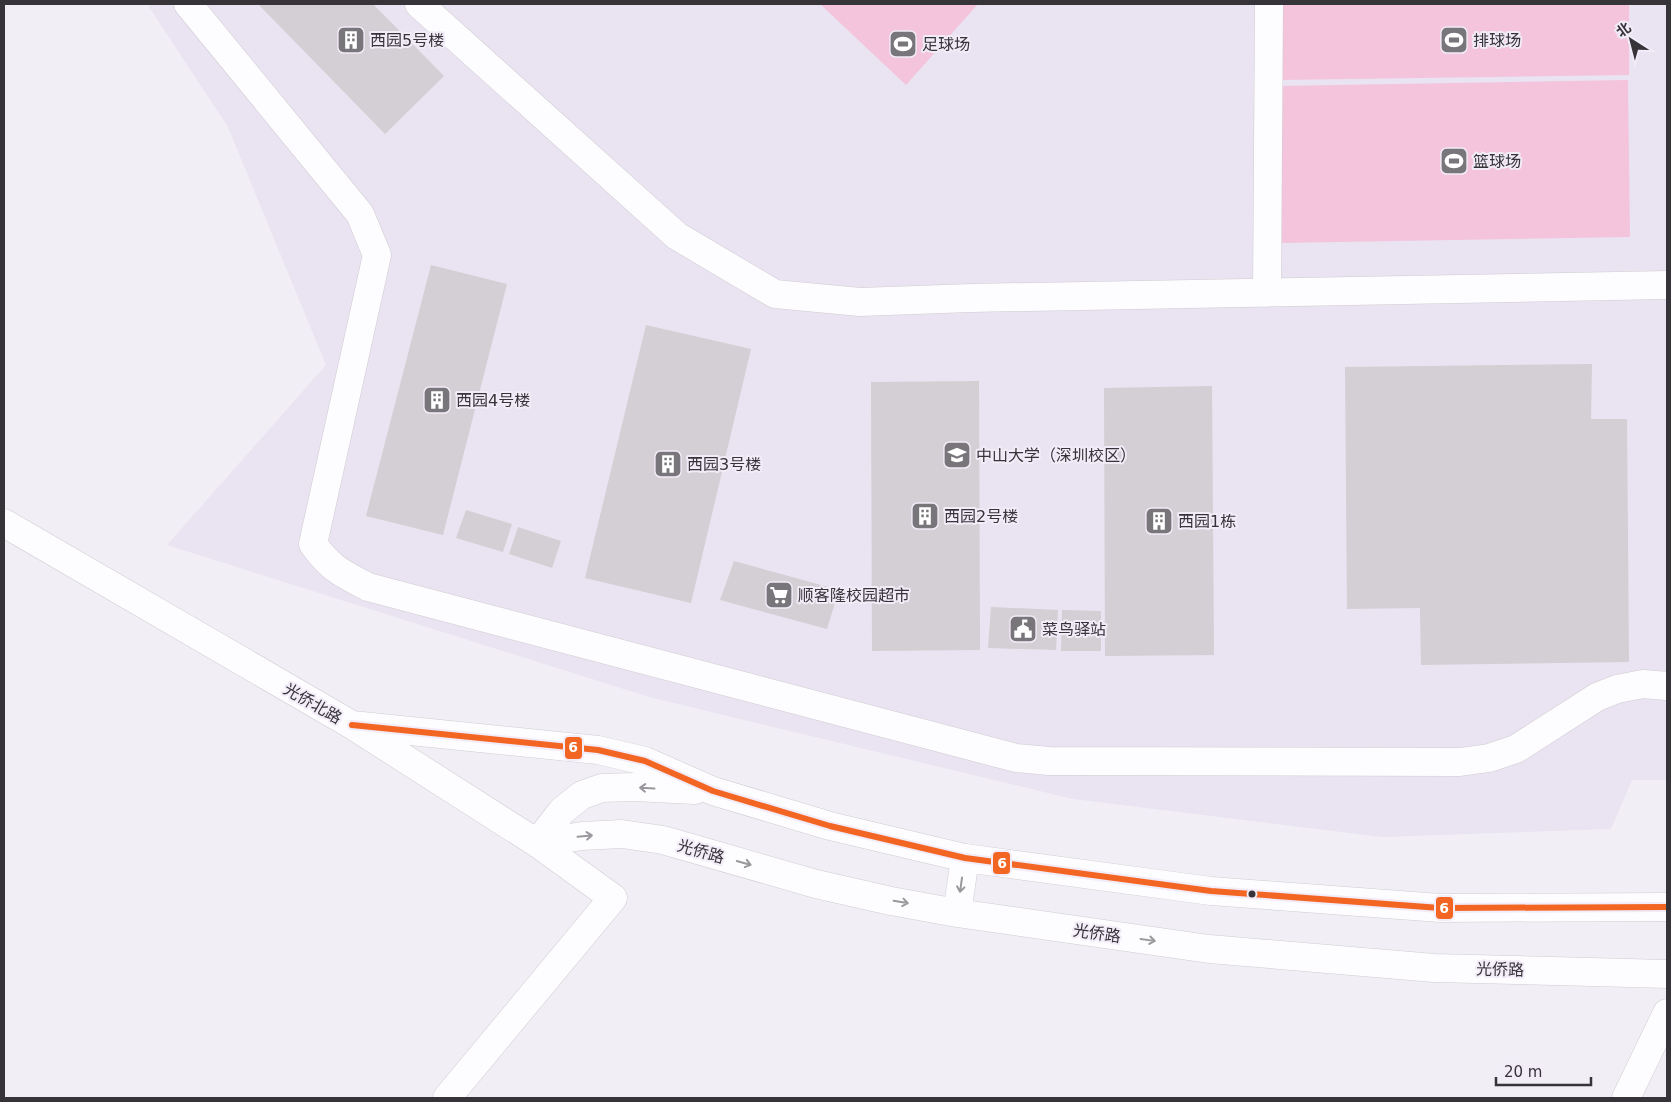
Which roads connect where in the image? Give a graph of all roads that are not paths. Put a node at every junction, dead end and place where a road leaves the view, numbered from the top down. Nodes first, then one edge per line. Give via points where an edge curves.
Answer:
1 (188, 4) edge
2 (419, 4) edge
3 (1269, 4) edge
4 (1667, 285) edge
5 (1267, 293) junction
6 (4, 523) edge
7 (1667, 686) edge
8 (352, 725) junction
9 (713, 791) junction
10 (536, 843) junction
11 (965, 858) junction
12 (1667, 907) edge
13 (957, 913) junction
14 (1667, 974) edge
15 (1667, 1013) edge
16 (447, 1098) edge
17 (1626, 1098) edge

1 - 7 street via 360,214 378,255 313,544 338,571 368,586 1016,758 1049,761 1460,762 1489,758 1516,749 1597,697 1617,689 1644,684
2 - 5 street via 677,236 775,294 860,302
3 - 5 street
4 - 5 street
6 - 8 street, 光侨北路
8 - 9 street via 598,750 645,761
8 - 10 street, 光侨北路
9 -> 10 street via 602,788 582,795 562,811
9 - 11 street via 830,826
10 -> 13 street, 光侨路 via 622,834 663,840 816,884
10 - 16 street, 光侨北路 via 614,898
11 - 12 street via 1211,891 1430,907
11 -> 13 street
13 -> 14 street, 光侨路 via 1209,949 1434,968
15 - 17 street

